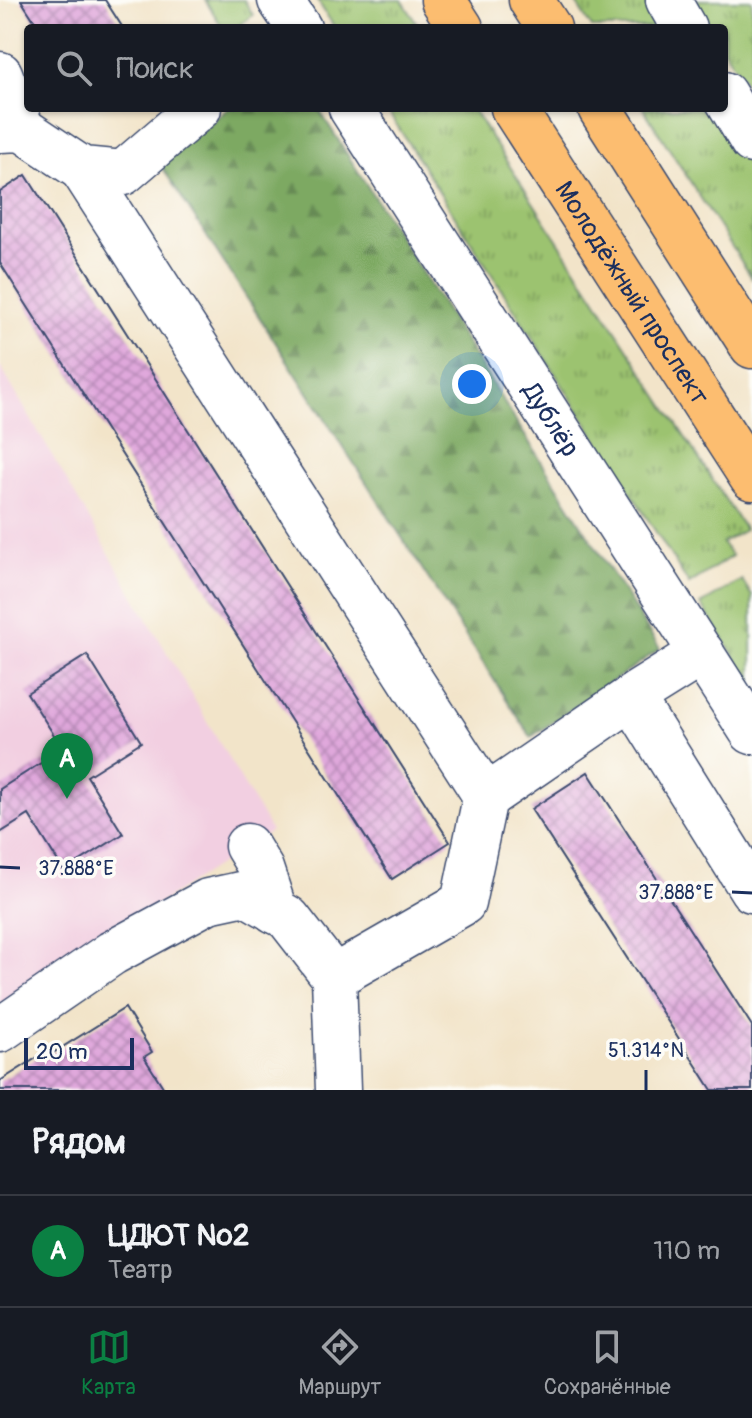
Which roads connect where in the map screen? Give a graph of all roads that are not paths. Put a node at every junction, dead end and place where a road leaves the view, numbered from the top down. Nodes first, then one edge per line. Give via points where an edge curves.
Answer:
1 (443, 0) edge
2 (531, 0) edge
3 (668, 0) edge
4 (458, 24) edge
5 (546, 24) edge
6 (682, 24) edge
7 (0, 74) edge
8 (728, 101) edge
9 (194, 112) edge
10 (354, 112) edge
11 (516, 112) edge
12 (603, 112) edge
13 (11, 129) edge
14 (752, 141) edge
15 (82, 169) junction
16 (752, 346) edge
17 (752, 478) edge
18 (702, 653) junction
19 (632, 698) junction
20 (752, 732) edge
21 (485, 798) junction
22 (247, 846) dead end
23 (752, 890) edge
24 (275, 911) junction
25 (334, 977) junction
26 (0, 1030) edge
27 (338, 1090) edge

1 - 4 main road
2 - 5 main road
3 - 6 street
7 - 13 street
8 - 14 street
9 - 15 street via 123,173
10 - 18 street, Дублёр
11 - 17 main road, Молодёжный проспект
12 - 16 main road
13 - 15 street
15 - 21 street
18 - 19 street
18 - 20 street, Дублёр
19 - 21 street
19 - 23 street
21 - 25 street via 463,903
22 - 24 street
24 - 25 street via 288,918
24 - 26 street via 245,893 208,901 112,953
25 - 27 street

